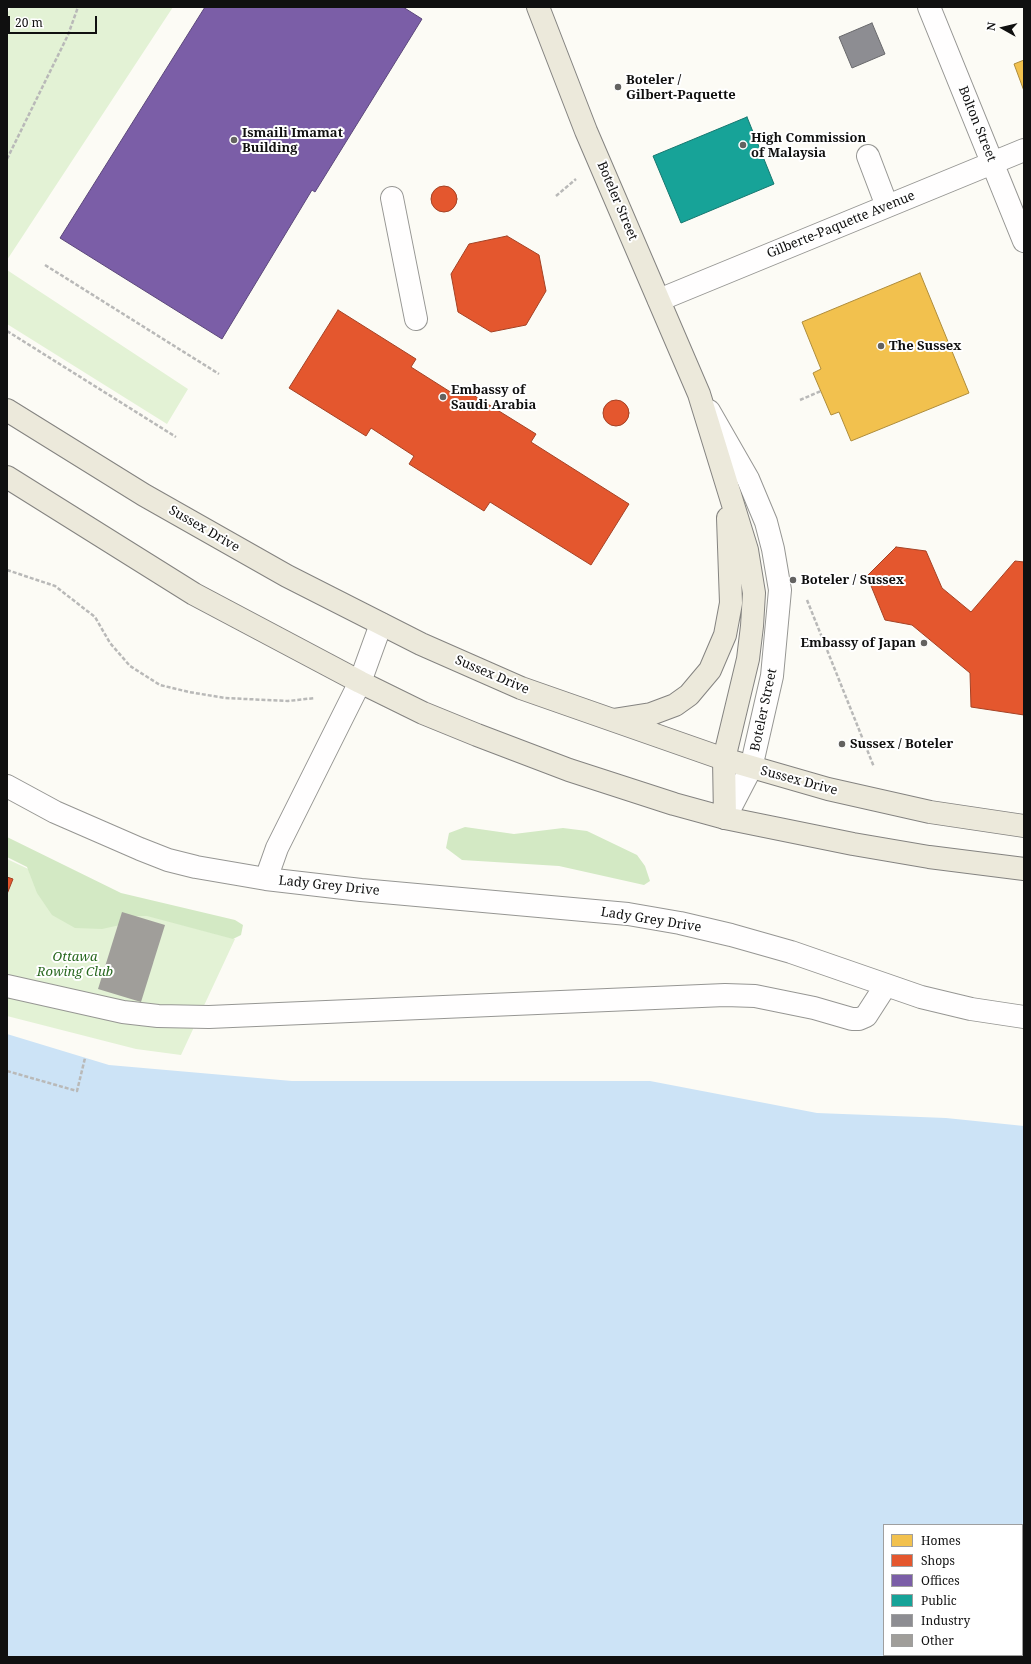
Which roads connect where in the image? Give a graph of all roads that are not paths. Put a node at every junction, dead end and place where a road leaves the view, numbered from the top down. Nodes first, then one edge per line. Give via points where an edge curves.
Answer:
1 (538, 7) edge
2 (929, 7) edge
3 (1024, 150) edge
4 (868, 156) dead end
5 (993, 163) junction
6 (392, 198) dead end
7 (887, 206) junction
8 (1024, 241) edge
9 (659, 300) junction
10 (416, 320) dead end
11 (699, 394) junction
12 (7, 410) edge
13 (7, 477) edge
14 (726, 481) junction
15 (381, 624) junction
16 (360, 682) junction
17 (610, 720) junction
18 (724, 759) junction
19 (752, 768) junction
20 (7, 786) edge
21 (724, 818) junction
22 (1024, 826) edge
23 (1024, 869) edge
24 (266, 879) junction
25 (886, 985) junction
26 (7, 986) edge
27 (1024, 1017) edge

1 - 9 main road, Boteler Street via 586,131
2 - 5 street, Bolton Street
3 - 5 street, Gilberte-Paquette Avenue
4 - 7 street
5 - 7 street, Gilberte-Paquette Avenue
5 - 8 street, Bolton Street
6 - 10 street
7 - 9 street, Gilberte-Paquette Avenue
9 - 11 main road, Boteler Street
11 - 14 main road, Boteler Street
11 - 19 street, Boteler Street via 748,479 766,522 778,572 780,590 772,676
12 - 15 main road, Sussex Drive via 150,498 287,576
13 - 16 main road via 194,594
14 - 17 main road via 731,549 731,603 725,635 710,670 689,696 675,705 651,714
14 - 18 main road, Boteler Street via 747,550 754,593 748,659
15 - 16 street, Lady Grey Drive
15 - 17 main road, Sussex Drive via 521,688
16 - 21 main road via 423,713 569,770
16 - 24 street, Lady Grey Drive via 277,848
17 - 18 main road, Sussex Drive
18 - 19 main road, Sussex Drive
18 - 21 main road, Boteler Street
19 - 21 street, Boteler Street
19 - 22 main road, Sussex Drive via 930,812
20 - 24 street, Lady Grey Drive via 55,812 168,860 196,868
21 - 23 main road via 929,857
24 - 25 street, Lady Grey Drive via 628,914 731,934
25 - 26 street via 866,1016 859,1019 755,996 725,995 209,1017 158,1016 123,1012
25 - 27 street, Lady Grey Drive via 921,997 971,1009

